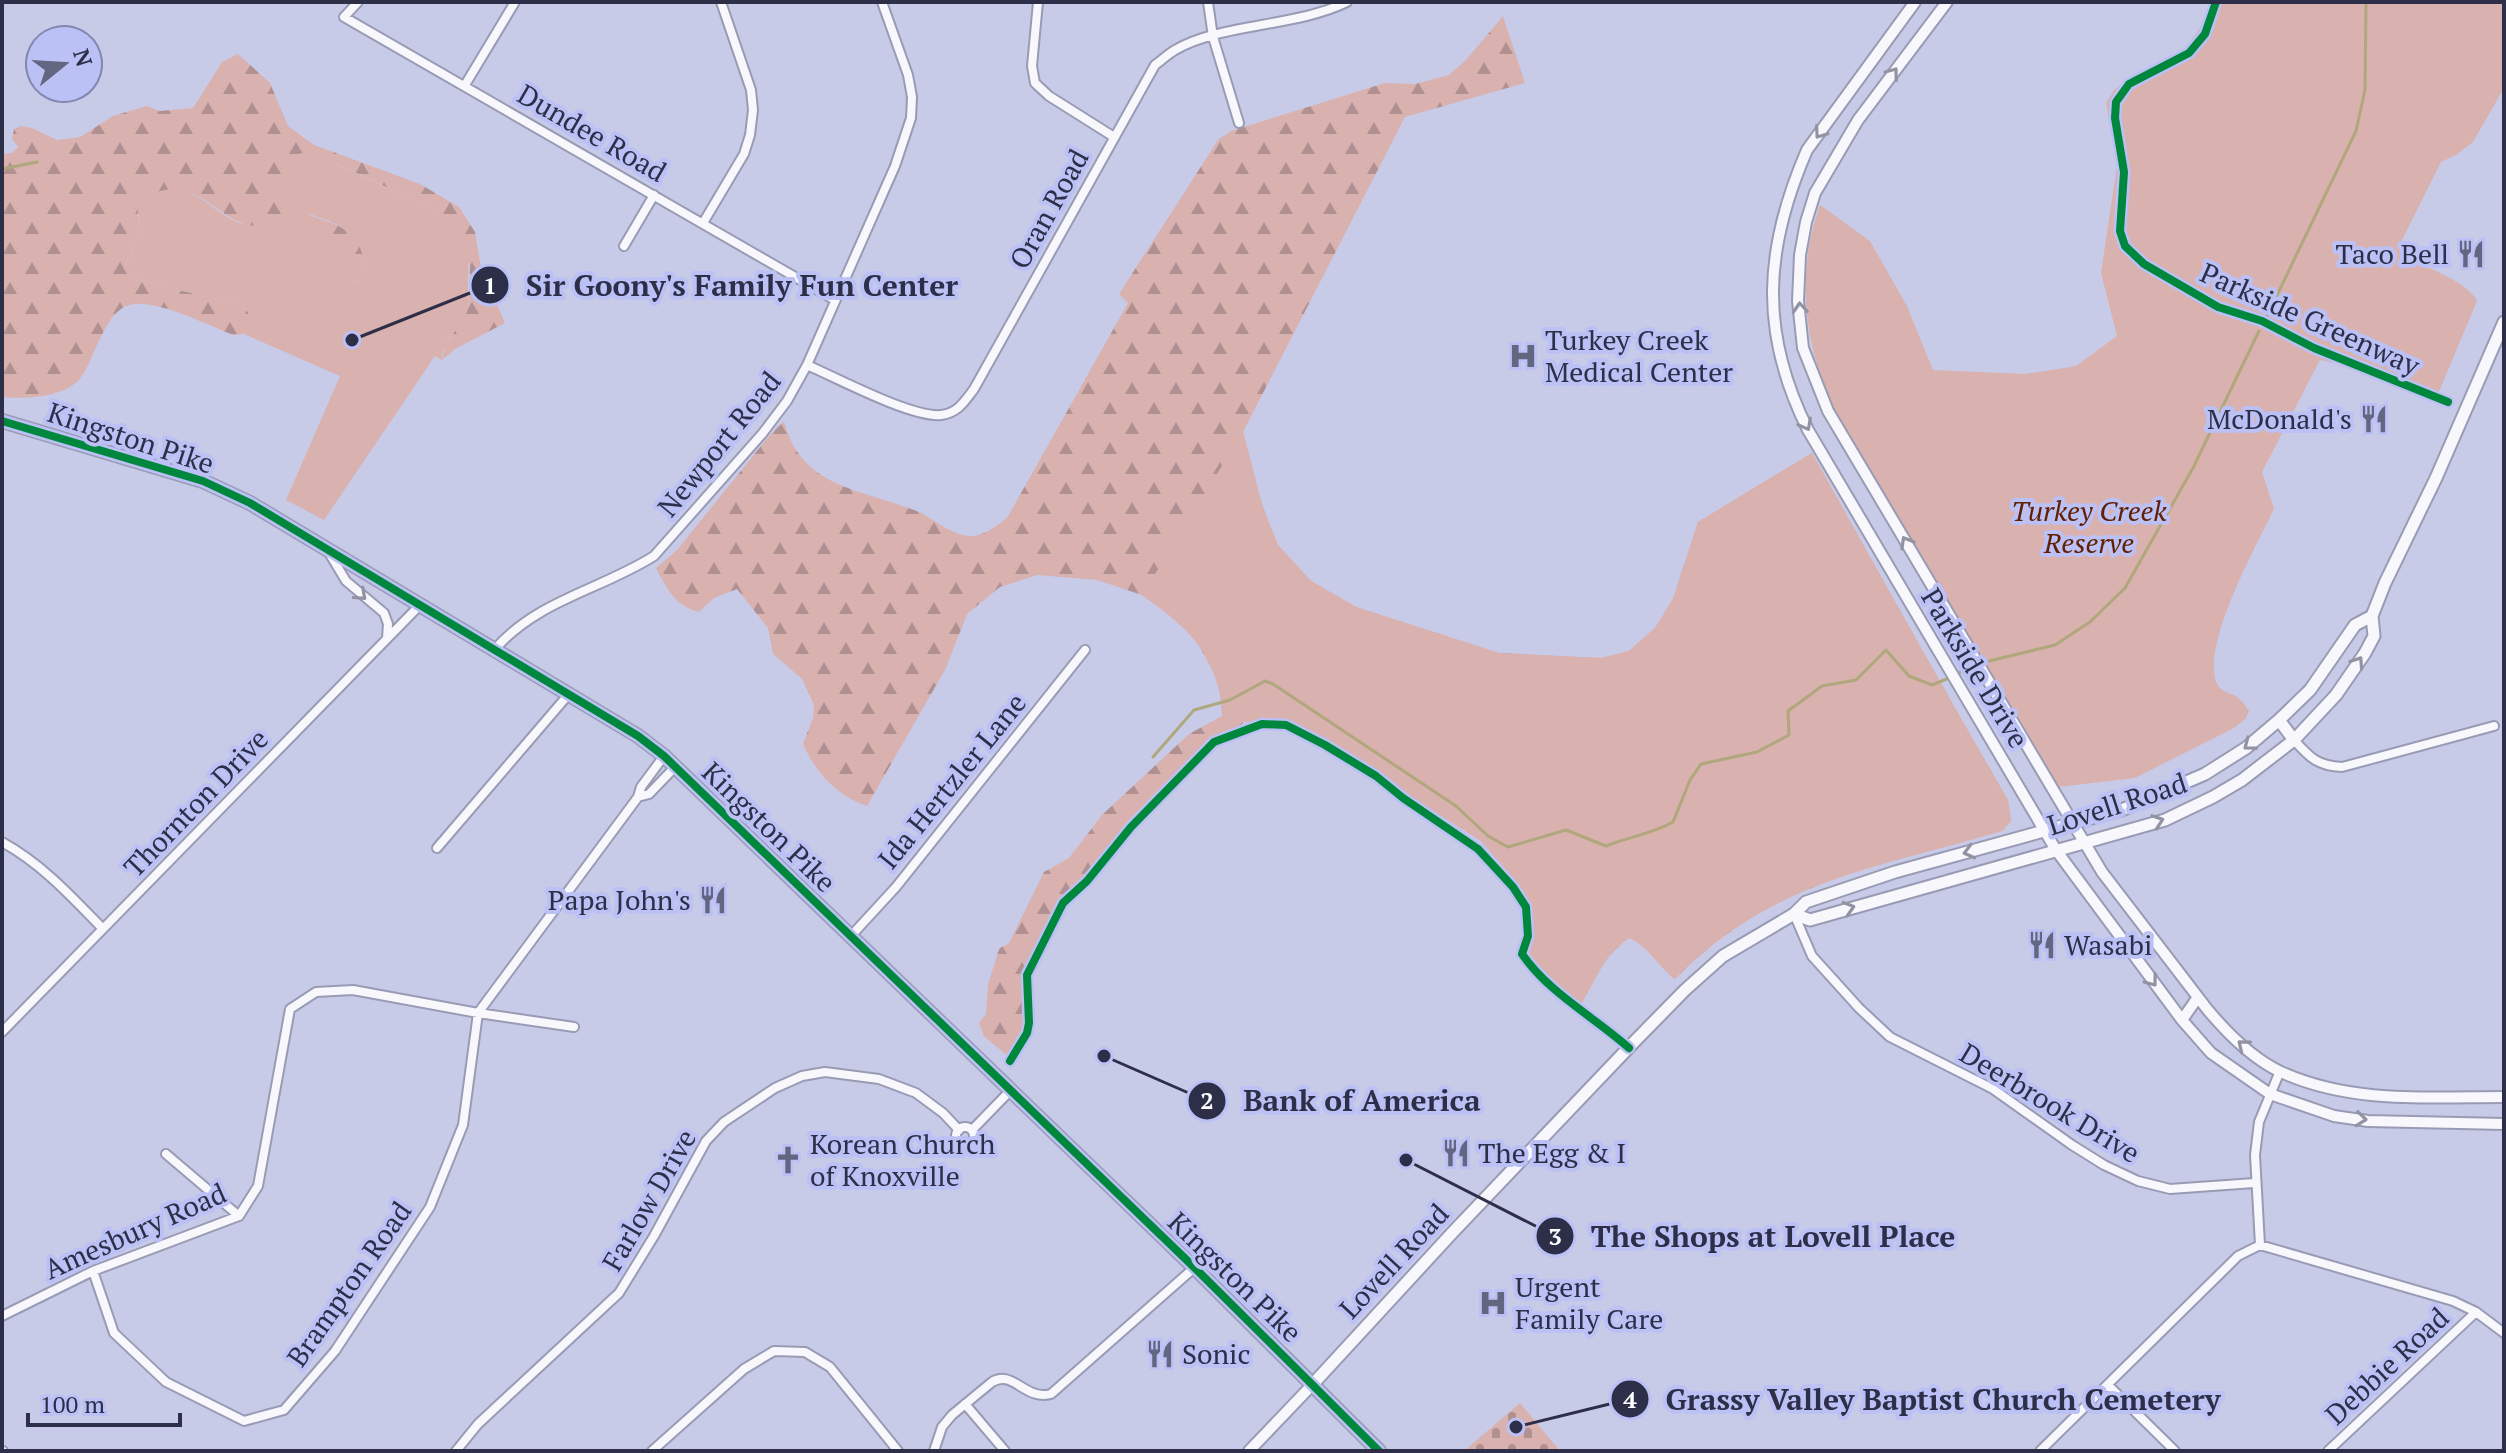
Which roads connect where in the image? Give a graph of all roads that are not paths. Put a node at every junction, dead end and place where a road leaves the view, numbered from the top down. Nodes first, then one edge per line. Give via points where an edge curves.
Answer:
1 (358, 2) edge
2 (515, 2) edge
3 (721, 2) edge
4 (882, 2) edge
5 (1038, 2) edge
6 (1208, 2) edge
7 (1347, 2) edge
8 (1915, 2) edge
9 (1947, 2) edge
10 (1213, 37) junction
11 (465, 85) junction
12 (1239, 123) dead end
13 (1114, 137) junction
14 (654, 195) junction
15 (703, 223) junction
16 (624, 246) dead end
17 (835, 300) junction
18 (2504, 322) edge
19 (807, 365) junction
20 (2, 421) edge
21 (327, 550) junction
22 (421, 604) junction
23 (2372, 616) junction
24 (387, 639) junction
25 (495, 649) junction
26 (1085, 650) dead end
27 (568, 695) junction
28 (2279, 720) junction
29 (2494, 726) dead end
30 (2294, 740) junction
31 (664, 756) junction
32 (676, 766) junction
33 (638, 797) junction
34 (2072, 824) junction
35 (2045, 832) junction
36 (2, 842) edge
37 (2084, 843) junction
38 (437, 848) dead end
39 (2056, 850) junction
40 (1794, 914) junction
41 (103, 929) junction
42 (850, 937) junction
43 (2198, 997) junction
44 (478, 1013) junction
45 (2182, 1020) junction
46 (574, 1027) dead end
47 (2, 1032) edge
48 (2280, 1071) junction
49 (1009, 1092) junction
50 (2270, 1094) junction
51 (2504, 1097) edge
52 (2504, 1124) edge
53 (959, 1130) junction
54 (972, 1130) junction
55 (166, 1154) dead end
56 (2254, 1183) junction
57 (239, 1216) junction
58 (2260, 1245) junction
59 (1194, 1268) junction
60 (93, 1271) junction
61 (2476, 1312) junction
62 (2, 1316) edge
63 (2504, 1333) edge
64 (1313, 1384) junction
65 (2108, 1385) junction
66 (965, 1404) junction
67 (456, 1451) edge
68 (652, 1451) edge
69 (898, 1451) edge
70 (934, 1451) edge
71 (1005, 1451) edge
72 (1249, 1451) edge
73 (1379, 1451) edge
74 (2040, 1451) edge
75 (2175, 1451) edge
76 (2328, 1451) edge

1 - 11 street, Dundee Road via 344,17
2 - 11 street
3 - 15 street via 753,110 744,154
4 - 17 street, Newport Road via 908,75 911,118
5 - 13 street via 1035,83
6 - 10 street
7 - 10 street, Oran Road
8 -> 35 street, Parkside Drive via 1807,150 1796,176 1773,274 1778,353 1797,409
34 -> 9 street, Parkside Drive via 1828,411 1803,348 1800,255 1815,193 1858,120
10 - 12 street
10 - 13 street, Oran Road via 1177,49 1155,65
11 - 14 street, Dundee Road
13 - 19 street, Oran Road via 960,408 942,415 919,413
14 - 15 street, Dundee Road
14 - 16 street
15 - 17 street, Dundee Road
17 - 19 street, Newport Road
18 - 23 main road, Lovell Road
19 - 25 street, Newport Road via 762,434 654,556 537,613 512,629
20 - 21 main road, Kingston Pike via 203,481
21 - 22 main road, Kingston Pike
21 -> 24 street via 346,581 384,613
22 - 24 street, Thornton Drive
22 - 25 main road, Kingston Pike
23 - 28 main road, Lovell Road via 2355,625 2310,690
30 -> 23 main road, Lovell Road via 2336,695 2365,653 2374,636
24 - 41 street, Thornton Drive
25 - 27 main road, Kingston Pike
26 - 42 street, Ida Hertzler Lane
27 - 31 main road, Kingston Pike
27 - 38 street
28 - 30 main road
28 -> 34 main road, Lovell Road via 2205,774 2138,804
29 - 30 street via 2342,767 2310,759
37 -> 30 main road, Lovell Road via 2165,820 2213,797
31 - 32 main road, Kingston Pike
31 - 33 street
32 - 33 street via 649,794
32 - 42 main road, Kingston Pike
33 - 44 street
34 - 35 main road, Lovell Road
34 - 37 street, Parkside Drive
35 - 39 street, Parkside Drive
35 -> 40 main road, Lovell Road via 1895,872 1806,902
36 - 41 street via 49,873
37 - 39 main road, Lovell Road
37 - 43 street, Parkside Drive
40 -> 39 main road, Lovell Road via 1810,920
39 -> 45 street, Parkside Drive
40 - 56 street, Deerbrook Drive via 1812,956 1890,1037 1993,1089 2104,1165 2170,1189
40 - 64 main road, Lovell Road via 1723,956 1685,990
41 - 47 street, Thornton Drive
42 - 49 main road, Kingston Pike
43 - 45 street
48 -> 43 street, Parkside Drive via 2226,1031
44 - 46 street, Amesbury Road
44 - 57 street, Amesbury Road via 353,990 316,992 290,1009 258,1186
44 - 60 street, Brampton Road via 463,1125 430,1207 335,1351 284,1410 244,1421 166,1382 114,1333
45 - 50 street, Parkside Drive via 2211,1053
48 - 50 street
48 - 51 street, Parkside Drive via 2341,1093
49 - 54 street
49 - 59 main road, Kingston Pike
50 -> 52 street, Parkside Drive via 2356,1119
50 - 56 street via 2259,1122
53 - 54 street
53 - 54 street via 957,1140 967,1145 975,1138
53 - 67 street, Farlow Drive via 916,1093 871,1077 825,1072 775,1088 724,1122 706,1141 619,1293 478,1424
55 - 57 street
56 - 58 street
57 - 60 street, Amesbury Road
58 - 61 street
58 - 65 street via 2238,1256
59 - 64 main road, Kingston Pike
59 - 66 street via 1051,1394 1034,1395 997,1378
60 - 62 street, Amesbury Road
61 - 63 street
61 - 76 street, Debbie Road
64 - 72 street
64 - 73 main road, Kingston Pike
65 - 74 street
65 - 75 street
66 - 70 street via 942,1427
66 - 71 street
68 - 69 street via 744,1369 774,1351 805,1352 830,1367

